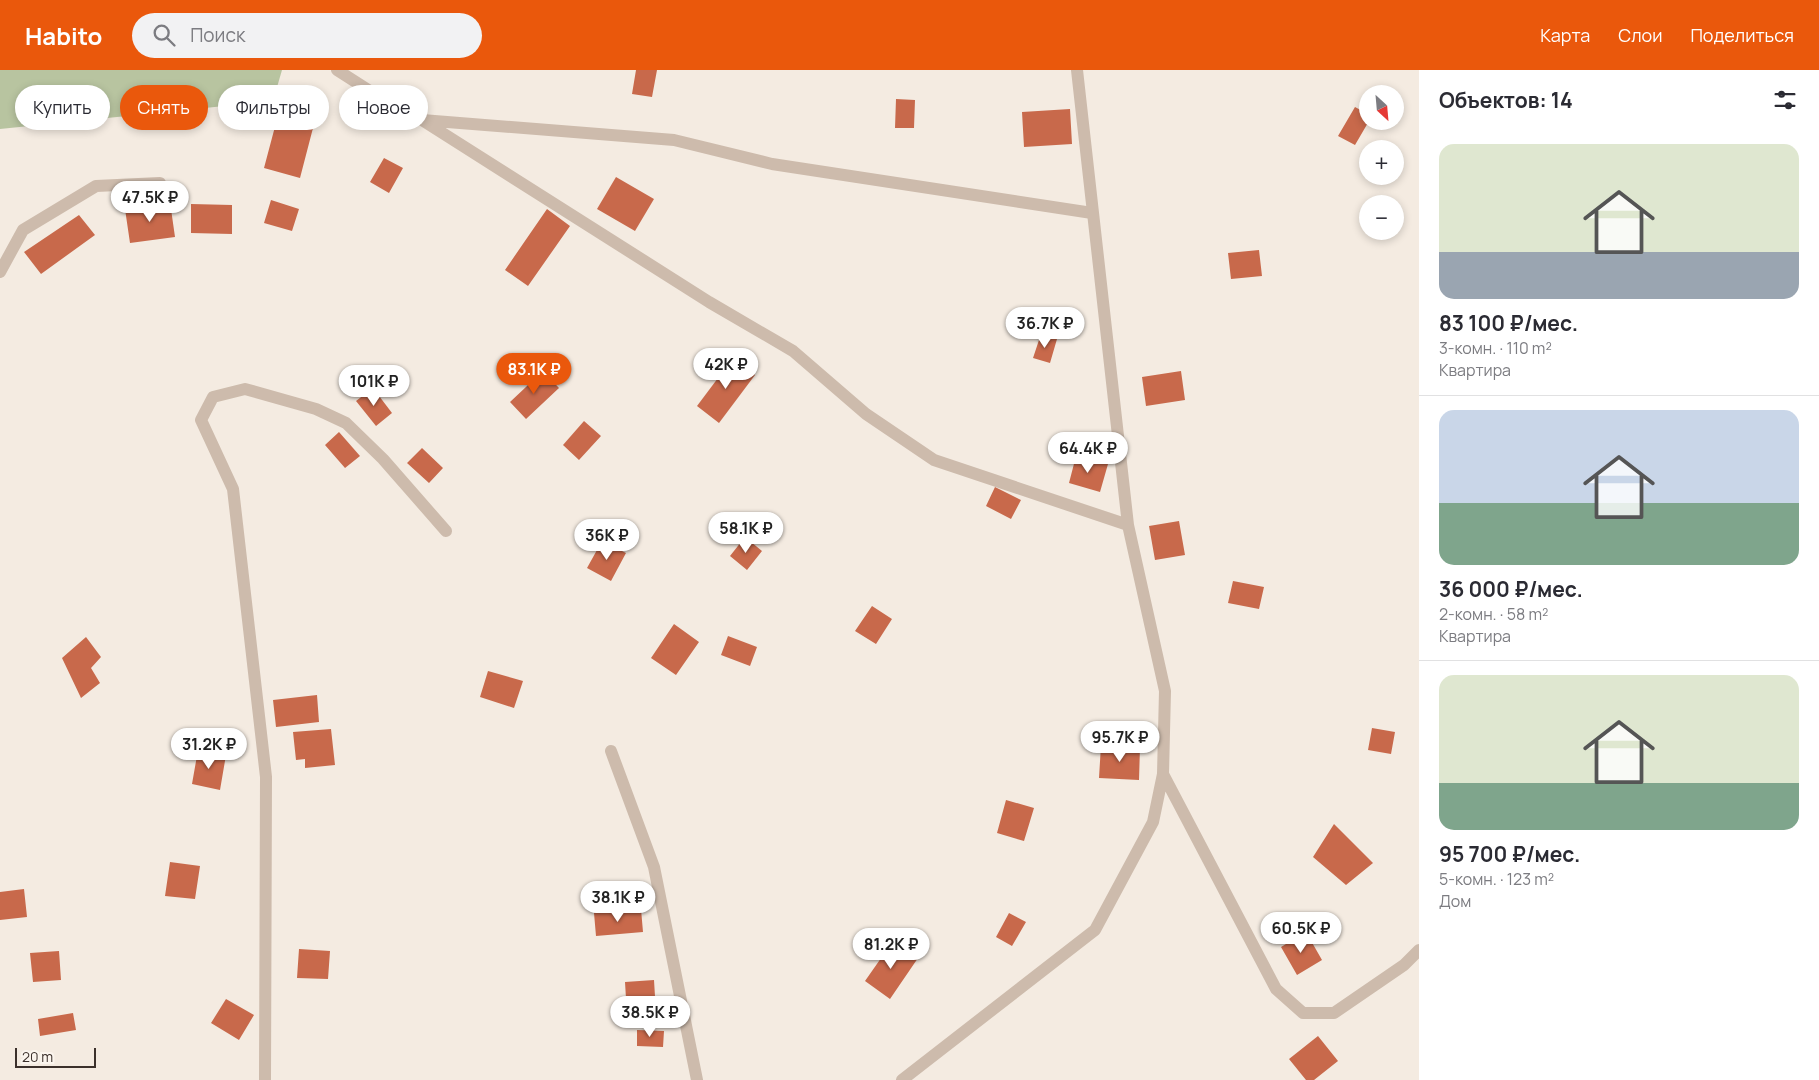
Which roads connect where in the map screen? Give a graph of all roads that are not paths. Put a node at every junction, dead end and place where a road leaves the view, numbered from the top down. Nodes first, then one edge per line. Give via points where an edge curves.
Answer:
1 (337, 70) edge
2 (1077, 70) edge
3 (360, 85) edge
4 (428, 120) edge
5 (428, 124) edge
6 (160, 183) dead end
7 (1092, 212) junction
8 (0, 272) edge
9 (1128, 525) junction
10 (446, 530) dead end
11 (611, 751) dead end
12 (1163, 774) junction
13 (1419, 950) edge
14 (265, 1080) edge
15 (697, 1080) edge
16 (902, 1080) edge

1 - 3 street
2 - 7 street
4 - 7 street via 674,140 772,164
5 - 9 street via 793,352 866,414 934,460
6 - 8 street via 96,186 23,230
7 - 9 street
9 - 12 street via 1165,691
10 - 14 street via 346,423 316,409 245,389 214,397 201,420 233,489 266,776
11 - 15 street via 654,867
12 - 13 street via 1276,989 1303,1013 1334,1013 1404,965
12 - 16 street via 1153,822 1095,930

